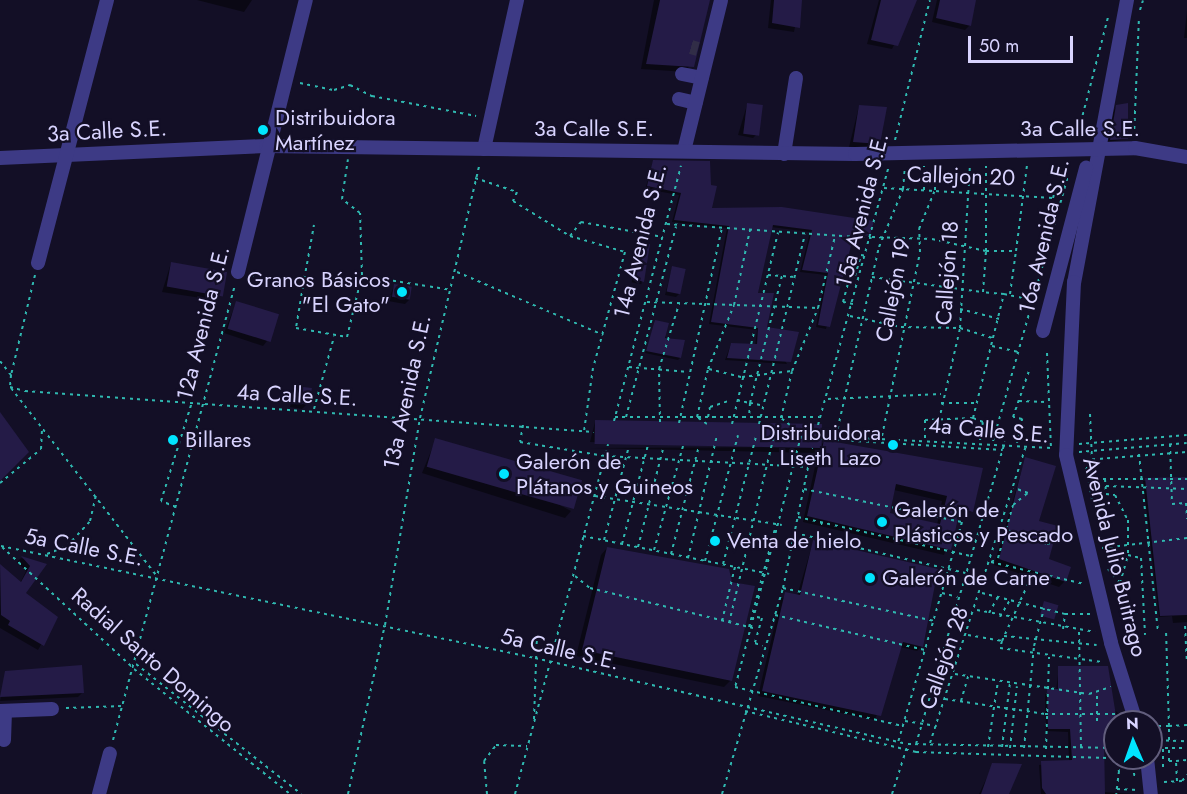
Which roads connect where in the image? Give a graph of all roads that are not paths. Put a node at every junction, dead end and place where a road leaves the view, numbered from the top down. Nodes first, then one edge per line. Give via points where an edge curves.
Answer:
1 (106, 0) edge
2 (306, 0) edge
3 (517, 0) edge
4 (721, 0) edge
5 (1127, 0) edge
6 (682, 74) dead end
7 (702, 78) junction
8 (796, 78) dead end
9 (679, 99) dead end
10 (699, 110) junction
11 (266, 146) junction
12 (484, 149) junction
13 (684, 151) junction
14 (1086, 151) junction
15 (69, 153) junction
16 (784, 154) junction
17 (1187, 157) edge
18 (0, 158) edge
19 (38, 263) road end
20 (238, 272) road end
21 (1043, 331) dead end
22 (52, 709) road end
23 (1132, 710) edge
24 (2, 711) edge
25 (4, 740) dead end
26 (110, 753) road end
27 (1147, 770) edge
28 (1144, 792) edge
29 (99, 794) edge

1 - 15 street
2 - 11 street, 12a Avenida S.E.
3 - 12 street
4 - 7 street, 14a Avenida S.E.
5 - 14 street, 16a Avenida S.E.
6 - 7 street
7 - 10 street, 14a Avenida S.E.
8 - 16 street
9 - 10 street
10 - 13 street, 14a Avenida S.E.
11 - 12 street, 3a Calle S.E.
11 - 15 street, 3a Calle S.E.
11 - 20 street, 12a Avenida S.E.
12 - 13 street, 3a Calle S.E.
13 - 16 street, 3a Calle S.E.
14 - 16 street, 3a Calle S.E.
14 - 17 street, 3a Calle S.E. via 1135,148
14 - 21 street, 16a Avenida S.E. via 1087,164
14 - 23 street, Avenida Julio Buitrago via 1074,282 1067,459 1111,642
15 - 18 street, 3a Calle S.E.
15 - 19 street
22 - 24 street
24 - 25 street
26 - 29 street
27 - 28 street

